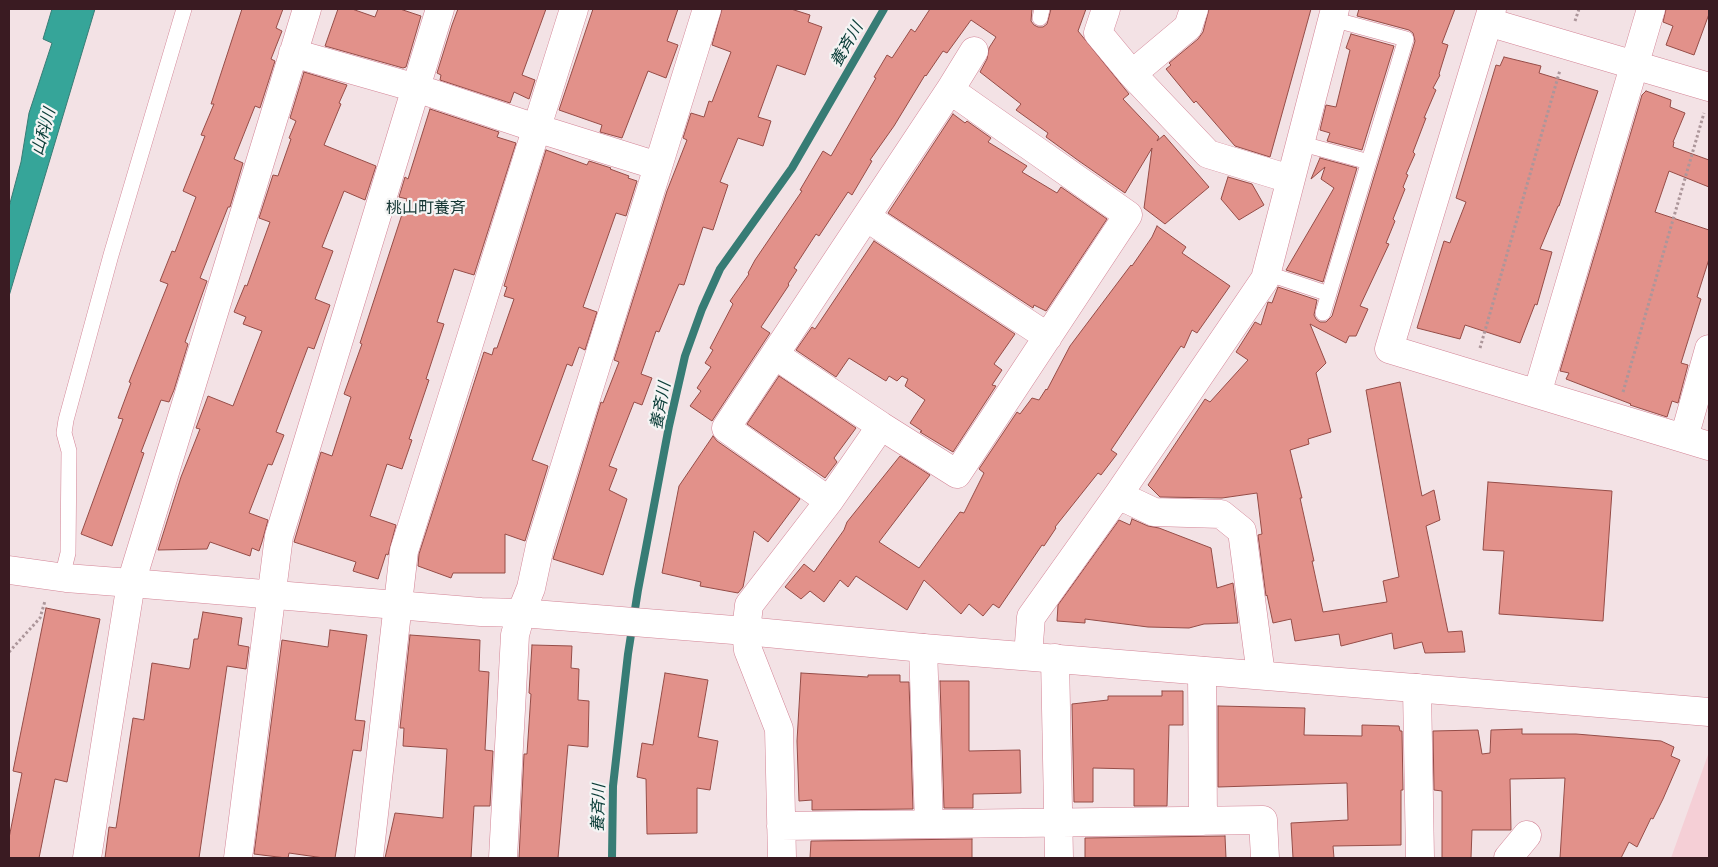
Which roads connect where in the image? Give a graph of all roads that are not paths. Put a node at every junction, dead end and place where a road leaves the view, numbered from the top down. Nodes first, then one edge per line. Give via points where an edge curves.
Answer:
1 (184, 9) edge
2 (307, 9) edge
3 (440, 9) edge
4 (574, 9) edge
5 (707, 9) edge
6 (1106, 9) edge
7 (1194, 9) edge
8 (1651, 9) edge
9 (1333, 14) edge
10 (1490, 16) edge
11 (974, 51) dead end
12 (293, 53) junction
13 (1634, 65) junction
14 (1132, 74) junction
15 (416, 88) junction
16 (950, 90) junction
17 (1707, 100) edge
18 (536, 128) junction
19 (1299, 143) junction
20 (1369, 162) junction
21 (658, 166) junction
22 (1290, 179) junction
23 (866, 217) junction
24 (1266, 274) junction
25 (1329, 294) junction
26 (1323, 313) dead end
27 (1048, 337) junction
28 (1709, 349) edge
29 (775, 355) junction
30 (1537, 394) junction
31 (881, 426) junction
32 (1684, 438) junction
33 (1709, 446) edge
34 (1118, 495) junction
35 (829, 501) junction
36 (9, 570) edge
37 (62, 577) junction
38 (131, 583) junction
39 (272, 594) junction
40 (398, 605) junction
41 (521, 613) junction
42 (746, 631) junction
43 (923, 648) junction
44 (1028, 656) junction
45 (1055, 658) junction
46 (1202, 670) junction
47 (1261, 675) junction
48 (1418, 688) junction
49 (1709, 712) edge
50 (1203, 821) junction
51 (1058, 822) junction
52 (929, 824) junction
53 (781, 826) junction
54 (1527, 835) dead end
55 (87, 858) edge
56 (238, 858) edge
57 (369, 858) edge
58 (503, 858) edge
59 (782, 858) edge
60 (1059, 858) edge
61 (1265, 858) edge
62 (1420, 858) edge
63 (1508, 858) edge

1 - 37 lane via 66,420 64,433 69,451 68,553
2 - 12 street
3 - 15 street
4 - 18 street
5 - 21 street
6 - 14 street via 1098,32
7 - 14 street via 1188,27
8 - 13 street
9 - 19 street
9 - 20 lane via 1406,39
10 - 13 street
10 - 30 street via 1389,349
11 - 16 street
12 - 15 street
12 - 38 street
13 - 17 street
13 - 30 street
14 - 22 street via 1208,154
15 - 18 street
15 - 39 street via 279,536
16 - 23 street
16 - 27 street via 1128,215
18 - 21 street
18 - 40 street via 404,551
19 - 20 lane
19 - 22 street
20 - 25 lane
21 - 41 street
22 - 24 street
23 - 27 street
23 - 29 street
24 - 25 lane
24 - 34 street
25 - 26 lane
27 - 31 street via 957,474
28 - 32 street
29 - 31 street
29 - 35 street via 726,428
30 - 32 street
31 - 35 street
32 - 33 street
34 - 44 street via 1031,617
34 - 47 street via 1154,512 1221,514 1242,531
35 - 42 street via 749,605
36 - 37 street
37 - 38 street
38 - 39 street
38 - 55 street
39 - 40 street
39 - 56 street
40 - 41 street
40 - 57 street
41 - 42 street
41 - 58 street via 515,634
42 - 43 street
42 - 53 street via 748,650 779,729
43 - 44 street
43 - 52 street
44 - 45 street
45 - 46 street
45 - 51 street
46 - 47 street
46 - 50 street
47 - 48 street
48 - 49 street
48 - 62 street
50 - 51 street
50 - 61 street via 1263,820
51 - 52 street
51 - 60 street
52 - 53 street
53 - 59 street
54 - 63 street

